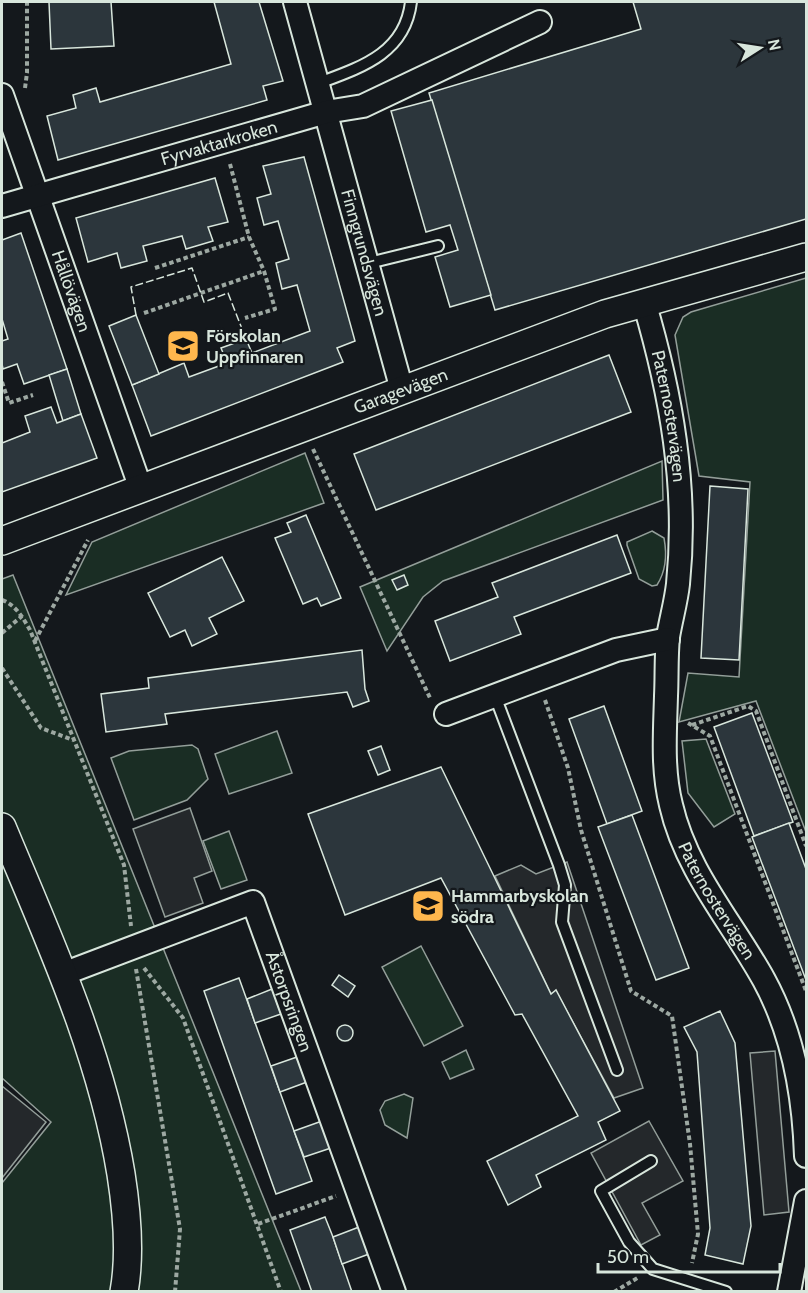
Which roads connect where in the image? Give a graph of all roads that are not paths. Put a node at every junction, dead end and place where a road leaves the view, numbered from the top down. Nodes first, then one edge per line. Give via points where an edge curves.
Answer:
1 (295, 2) edge
2 (411, 2) edge
3 (540, 22) dead end
4 (319, 83) junction
5 (13, 95) edge
6 (326, 112) junction
7 (37, 196) junction
8 (2, 206) edge
9 (438, 246) dead end
10 (807, 257) edge
11 (369, 263) junction
12 (644, 302) junction
13 (402, 390) junction
14 (141, 489) junction
15 (2, 541) edge
16 (668, 639) junction
17 (495, 696) junction
18 (446, 714) road end
19 (2, 826) edge
20 (63, 974) junction
21 (617, 1070) dead end
22 (807, 1156) edge
23 (651, 1161) dead end
24 (807, 1201) edge
25 (689, 1279) junction
26 (124, 1292) edge
27 (394, 1292) edge
28 (685, 1292) edge
29 (726, 1292) edge
30 (789, 1292) edge

1 - 4 street
2 - 4 lane via 409,20 388,49 358,69
3 - 6 street via 363,106
4 - 6 street
5 - 7 street, Hållövägen
6 - 7 street, Fyrvaktarkroken
6 - 11 street, Finngrundsvägen
7 - 8 street, Fyrvaktarkroken
7 - 14 street, Hållövägen
9 - 11 lane
10 - 12 street, Garagevägen
11 - 13 street, Finngrundsvägen
12 - 13 street, Garagevägen
12 - 16 street, Paternostervägen via 659,354 676,442 681,527 678,584
13 - 14 street, Garagevägen
14 - 15 street, Garagevägen
16 - 17 street via 616,650
16 - 22 street, Paternostervägen via 667,782 680,835 695,871 765,983 782,1024 796,1065
17 - 18 street
17 - 21 lane via 559,865 565,885 562,922
19 - 20 street
20 - 26 street via 91,1049 115,1141 127,1212
20 - 27 street, Åstorpsringen via 253,902
23 - 25 lane via 601,1191 629,1242 653,1269
24 - 30 street
25 - 28 lane
25 - 29 lane

